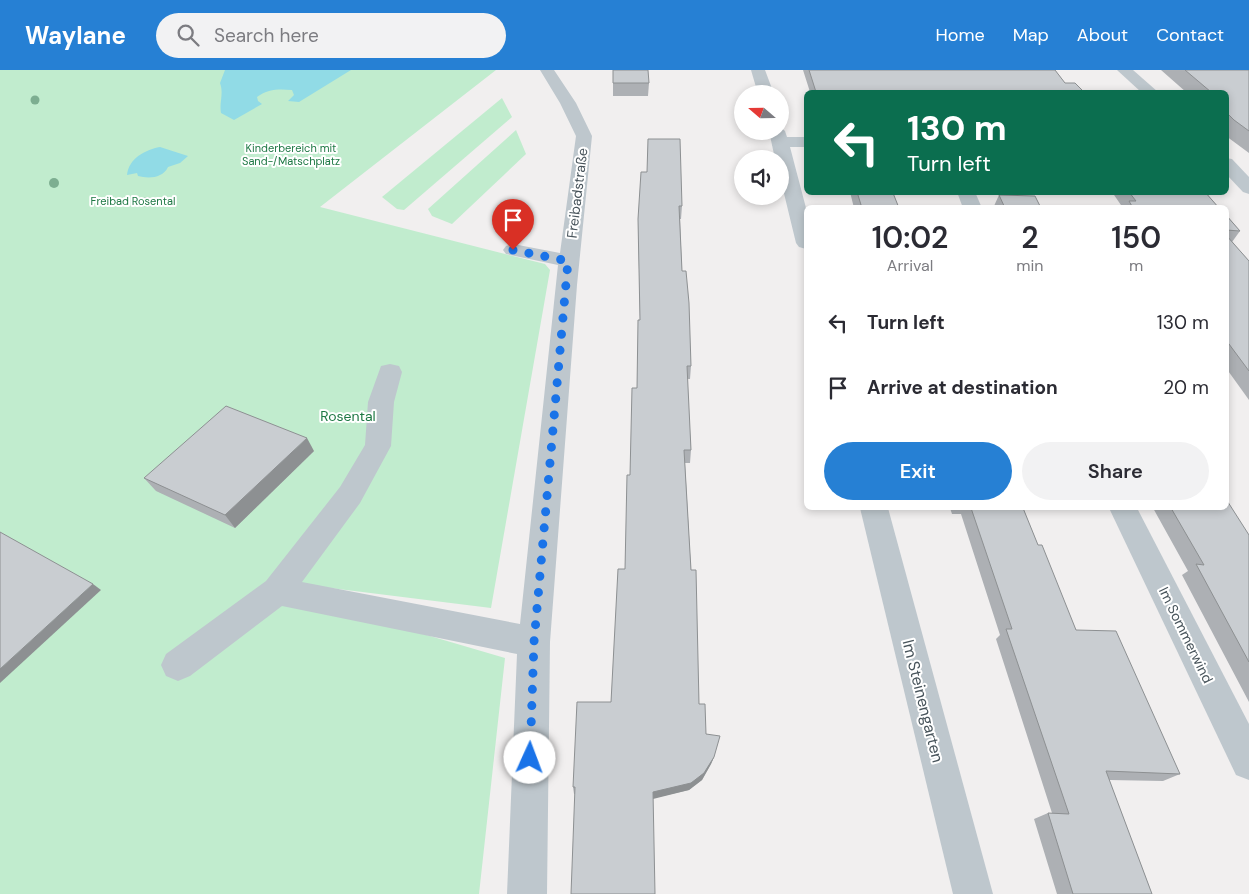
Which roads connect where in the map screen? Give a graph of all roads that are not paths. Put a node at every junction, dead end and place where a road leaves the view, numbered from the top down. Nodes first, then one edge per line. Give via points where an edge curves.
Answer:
1 (547, 70) edge
2 (758, 70) edge
3 (1124, 70) edge
4 (763, 85) edge
5 (1148, 90) edge
6 (789, 139) edge
7 (780, 140) edge
8 (804, 142) edge
9 (1229, 166) edge
10 (1249, 188) edge
11 (804, 235) edge
12 (513, 250) dead end
13 (568, 261) junction
14 (390, 372) dead end
15 (875, 510) edge
16 (1123, 510) edge
17 (277, 591) junction
18 (534, 642) junction
19 (178, 665) dead end
20 (1249, 762) edge
21 (526, 894) edge
22 (973, 894) edge

1 - 13 street, Freibadstraße via 584,136
2 - 4 street
3 - 5 street
6 - 8 street
7 - 11 street
9 - 10 street
12 - 13 street
13 - 18 street, Freibadstraße
14 - 17 street via 381,402 378,446 350,496
15 - 22 street, Im Steinengarten
16 - 20 street, Im Sommerwind
17 - 18 street
17 - 19 street
18 - 21 street, Freibadstraße

